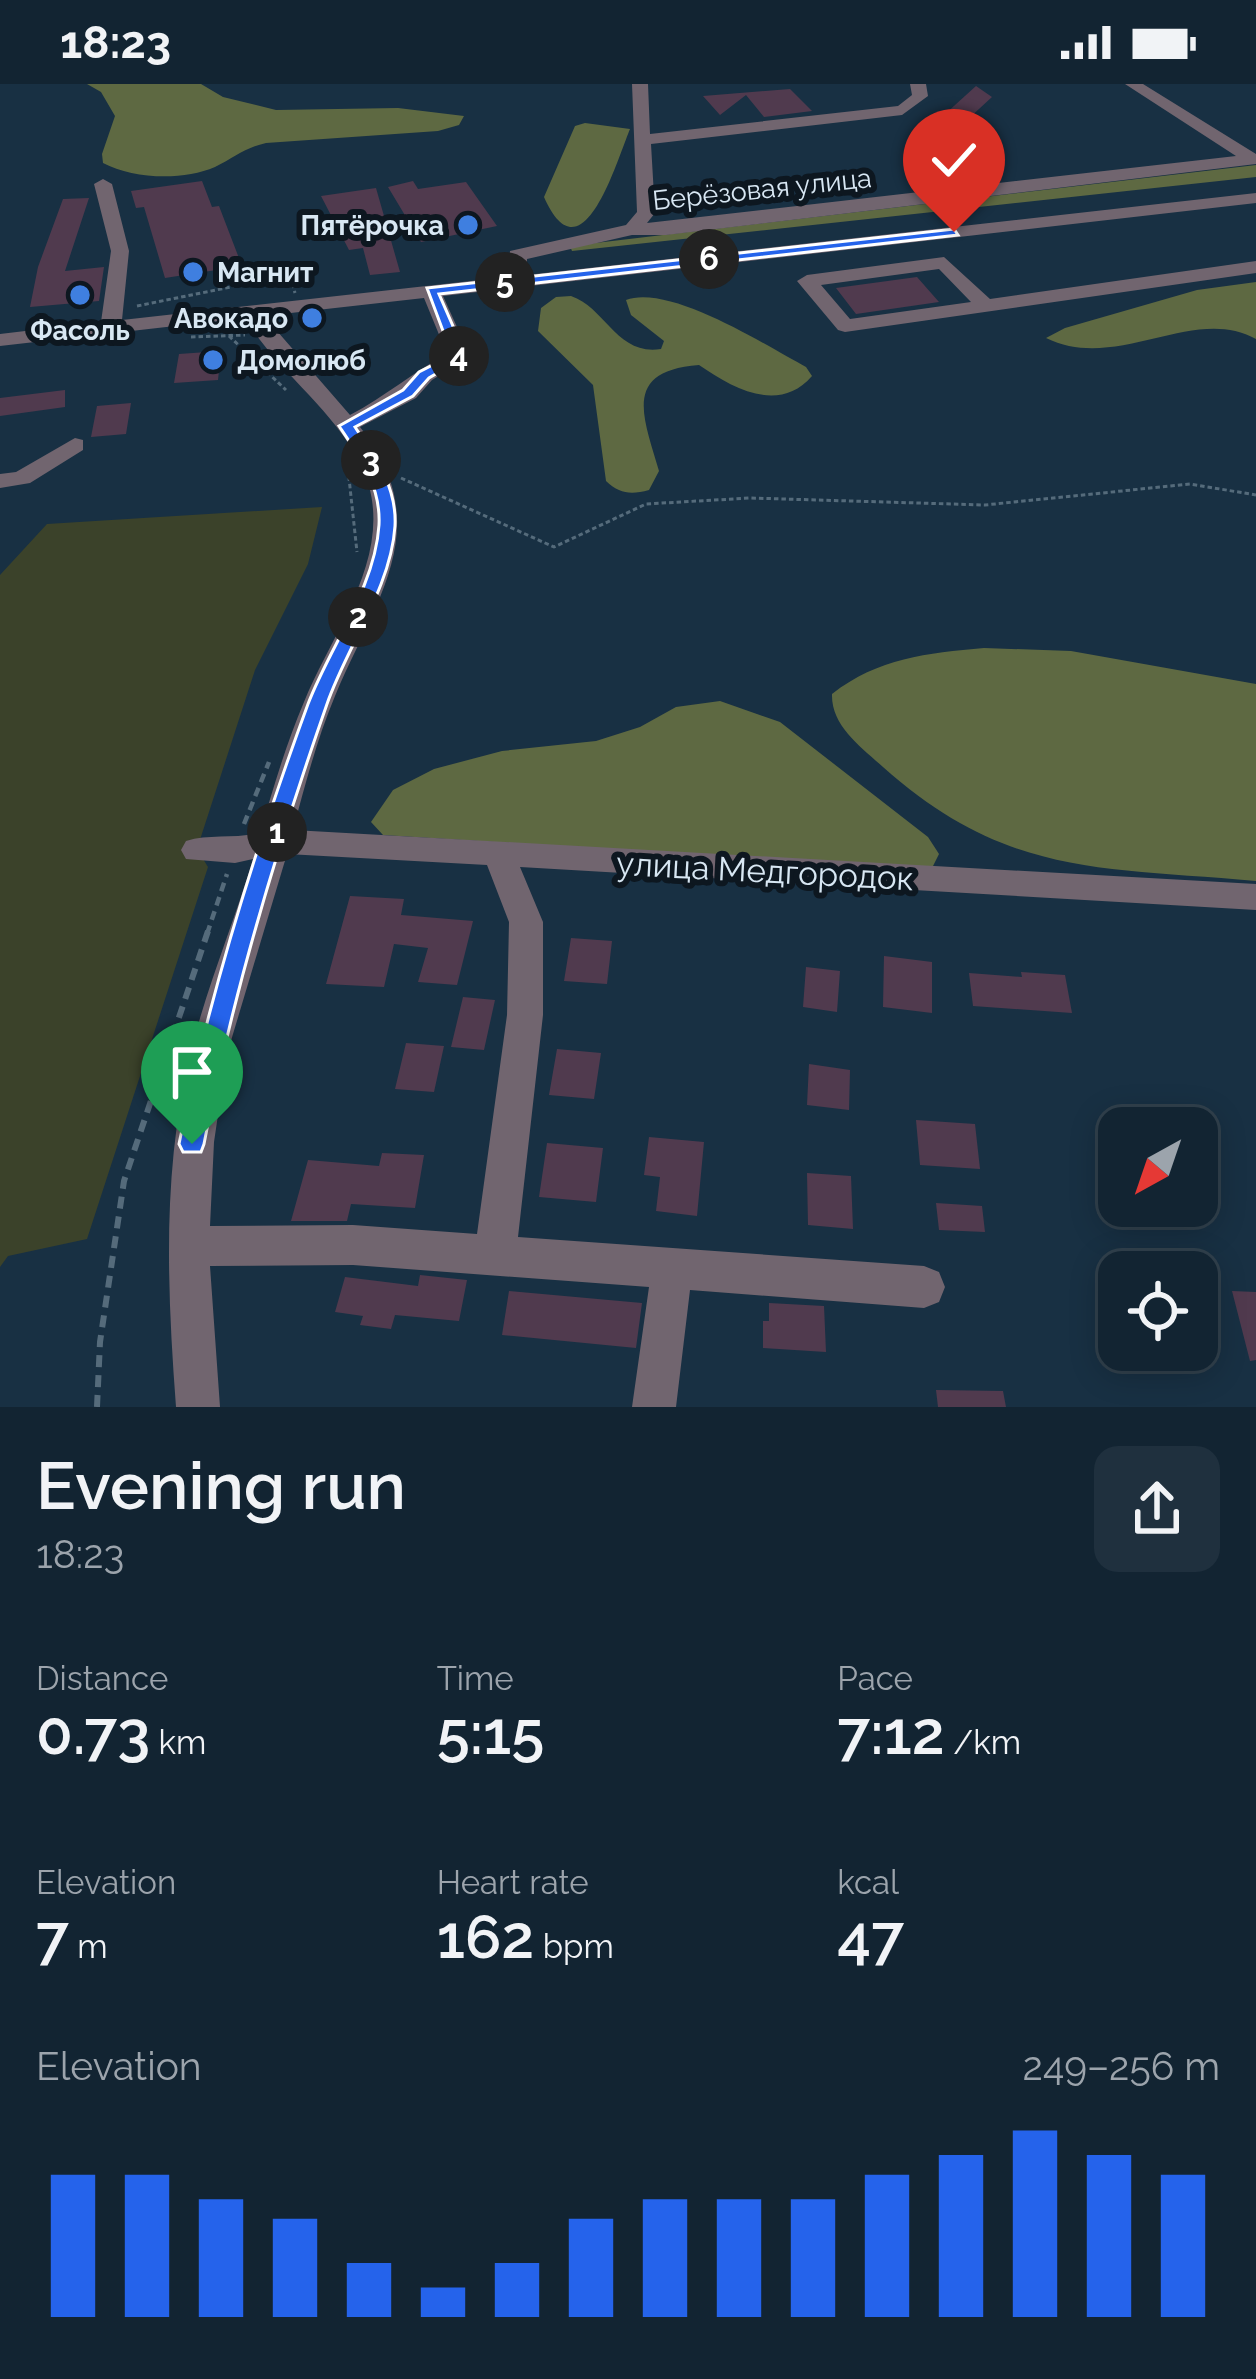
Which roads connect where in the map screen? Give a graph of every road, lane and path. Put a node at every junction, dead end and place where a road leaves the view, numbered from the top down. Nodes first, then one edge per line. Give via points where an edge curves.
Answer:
1 (640, 84) edge
2 (917, 84) edge
3 (1133, 84) edge
4 (640, 140) junction
5 (1254, 159) edge
6 (103, 184) dead end
7 (1256, 198) edge
8 (632, 229) junction
9 (1256, 267) edge
10 (517, 281) junction
11 (431, 291) junction
12 (985, 305) junction
13 (299, 306) junction
14 (250, 311) junction
15 (110, 319) junction
16 (0, 340) edge
17 (346, 426) junction
18 (75, 445) dead end
19 (376, 469) junction
20 (0, 481) edge
21 (1256, 495) edge
22 (275, 841) junction
23 (197, 850) dead end
24 (500, 856) junction
25 (1256, 897) edge
26 (188, 1246) junction
27 (496, 1256) junction
28 (672, 1269) junction
29 (924, 1286) dead end
30 (198, 1407) edge
31 (654, 1407) edge

1 - 4 street
2 - 4 street via 920,96 902,110
3 - 5 street
4 - 8 street via 646,213
5 - 8 street, Берёзовая улица
6 - 15 street via 120,251
7 - 10 street
8 - 10 street, Берёзовая улица via 517,255
9 - 12 street
10 - 11 street
11 - 13 street
11 - 17 street via 459,356
12 - 12 street via 845,326 807,280 944,263
13 - 14 street
13 - 15 path via 290,275
14 - 15 street
14 - 17 street via 280,358
15 - 16 street
17 - 19 street
18 - 20 street via 22,478
19 - 21 path via 554,547 646,504 750,498 985,505 1190,484
19 - 22 street via 387,520 383,555 320,696
22 - 23 street, улица Медгородок
22 - 24 street, улица Медгородок
22 - 26 street via 209,1053 192,1144
24 - 25 street, улица Медгородок
24 - 27 street via 526,922 526,992
26 - 27 street via 353,1245
26 - 30 street
27 - 28 street
28 - 29 street
28 - 31 street

